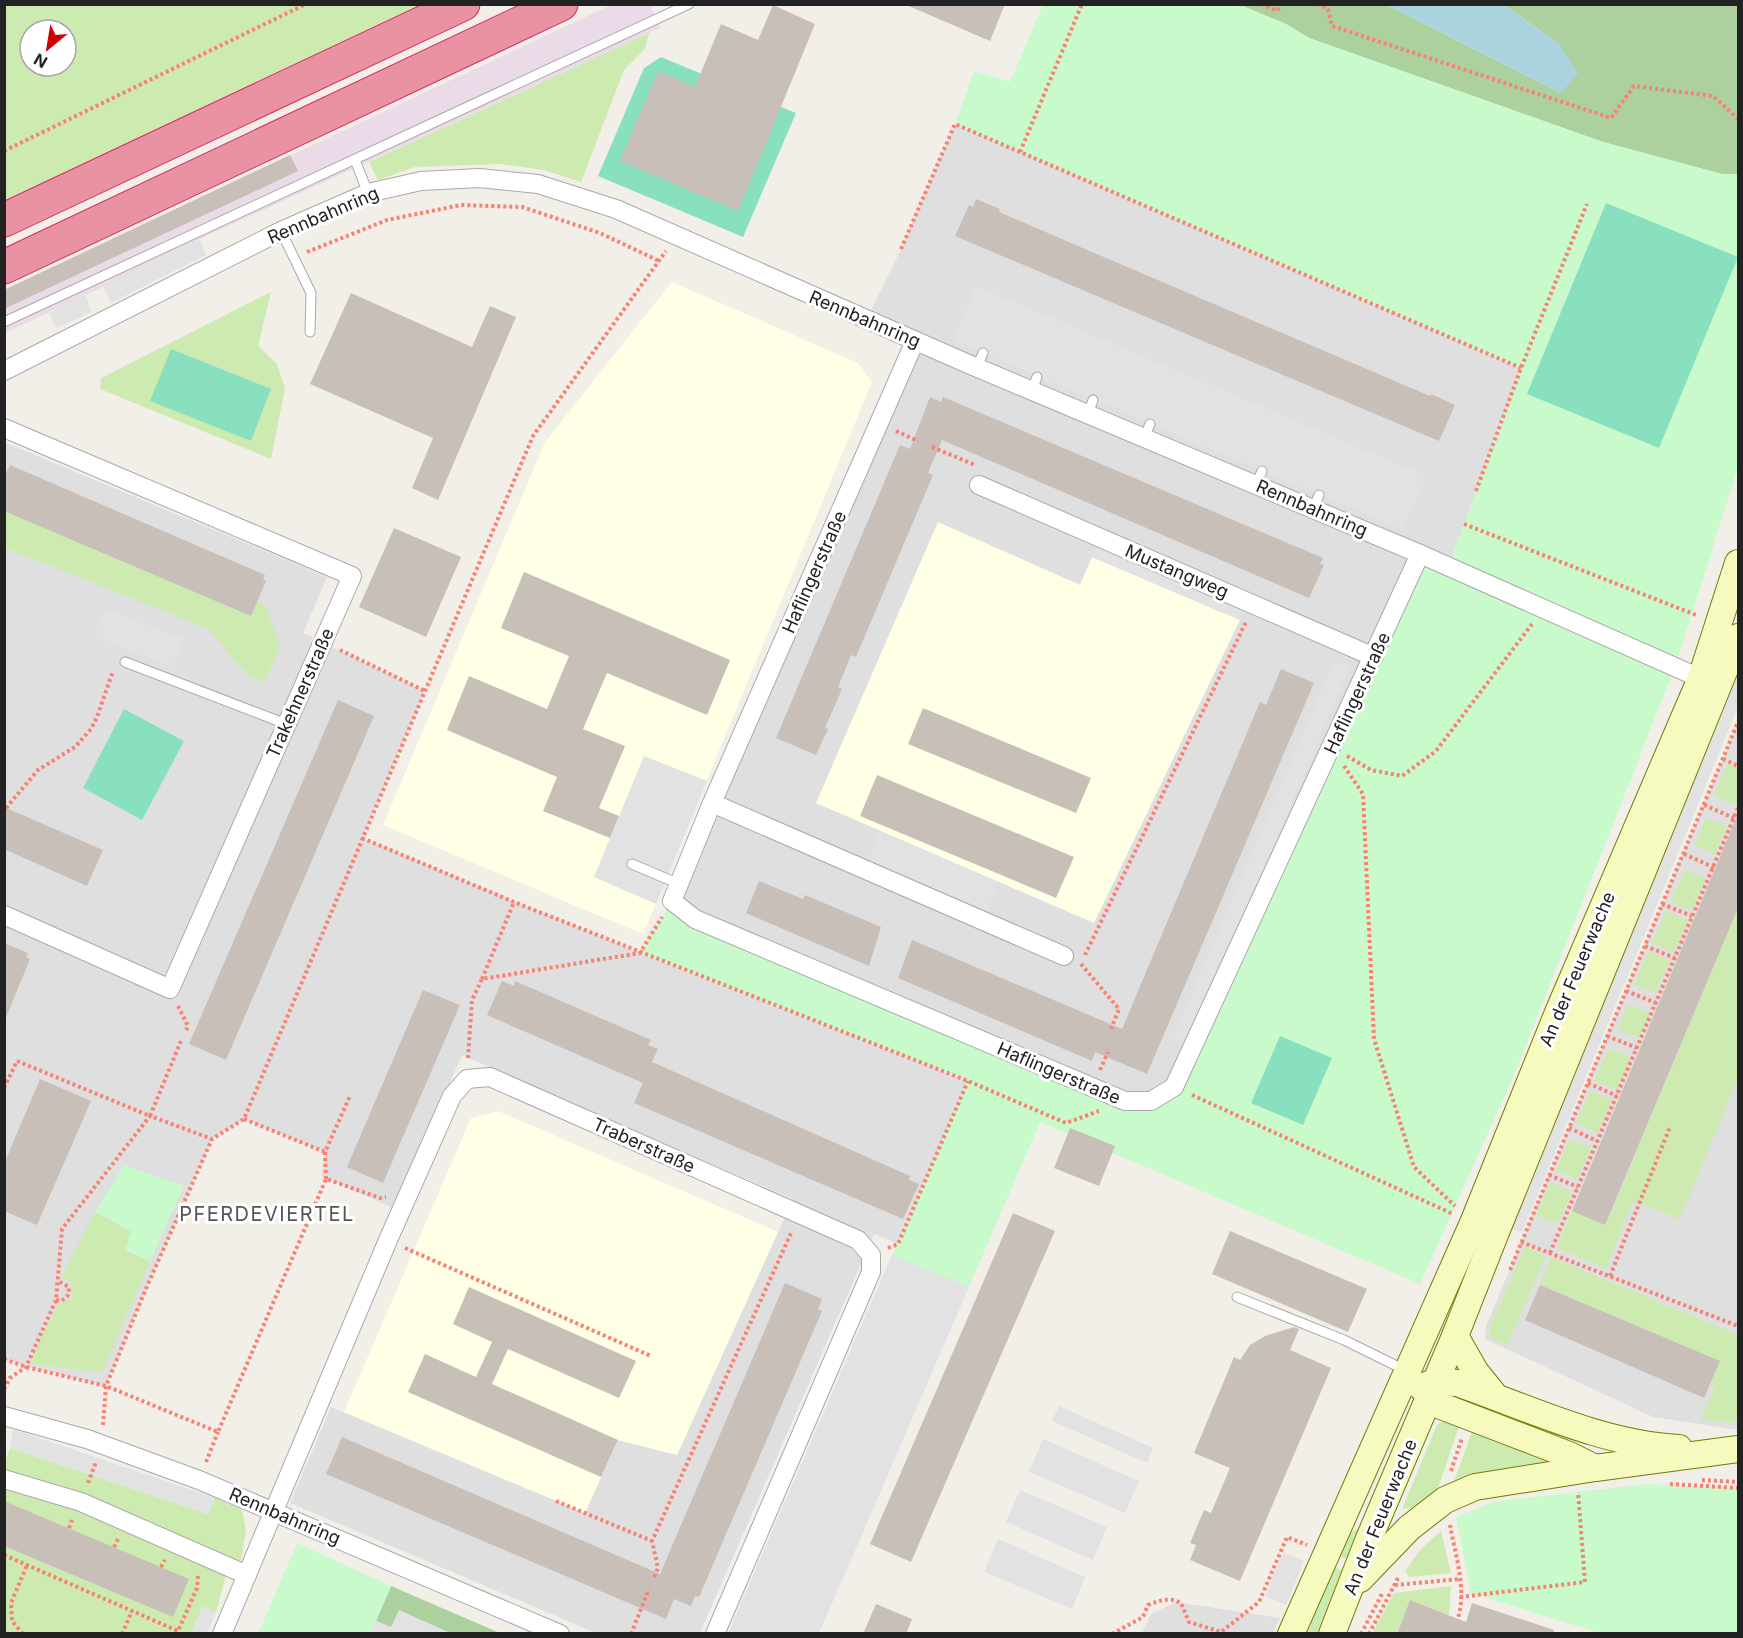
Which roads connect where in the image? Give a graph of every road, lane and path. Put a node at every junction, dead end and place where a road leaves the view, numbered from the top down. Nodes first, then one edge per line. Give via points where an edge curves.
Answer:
1 (306, 4) edge
2 (463, 4) edge
3 (561, 4) edge
4 (689, 4) edge
5 (1082, 4) edge
6 (1261, 4) edge
7 (1280, 4) edge
8 (1317, 4) edge
9 (1738, 119) edge
10 (4, 151) edge
11 (1020, 152) junction
12 (355, 160) junction
13 (368, 193) junction
14 (1587, 204) dead end
15 (4, 220) edge
16 (281, 231) junction
17 (677, 236) junction
18 (901, 249) dead end
19 (293, 258) junction
20 (659, 261) junction
21 (4, 267) edge
22 (4, 322) edge
23 (310, 332) dead end
24 (915, 341) junction
25 (1521, 368) junction
26 (4, 371) edge
27 (4, 428) edge
28 (906, 435) dead end
29 (918, 441) dead end
30 (932, 447) dead end
31 (979, 485) joint
32 (1476, 491) dead end
33 (1464, 524) dead end
34 (1420, 554) junction
35 (1738, 563) edge
36 (1255, 605) junction
37 (1542, 608) junction
38 (1728, 631) edge
39 (322, 641) junction
40 (1374, 657) junction
41 (125, 662) joint
42 (1710, 682) junction
43 (425, 691) junction
44 (1738, 722) edge
45 (286, 723) junction
46 (1332, 747) junction
47 (1723, 759) junction
48 (1738, 766) edge
49 (4, 802) edge
50 (712, 803) junction
51 (1704, 805) junction
52 (1738, 808) edge
53 (1734, 818) junction
54 (362, 838) junction
55 (1683, 854) junction
56 (633, 864) dead end
57 (1714, 868) junction
58 (679, 884) junction
59 (672, 901) junction
60 (514, 902) junction
61 (1662, 904) junction
62 (4, 915) edge
63 (1693, 916) junction
64 (1645, 946) junction
65 (640, 953) junction
66 (1064, 956) dead end
67 (1675, 958) junction
68 (482, 979) junction
69 (1626, 991) junction
70 (1656, 1004) junction
71 (188, 1026) dead end
72 (1111, 1029) dead end
73 (186, 1031) dead end
74 (1607, 1036) junction
75 (181, 1041) dead end
76 (1637, 1048) junction
77 (1108, 1052) dead end
78 (1103, 1064) dead end
79 (467, 1079) junction
80 (968, 1081) junction
81 (1588, 1083) junction
82 (1174, 1087) junction
83 (4, 1088) edge
84 (350, 1096) dead end
85 (1617, 1096) junction
86 (1125, 1101) junction
87 (150, 1116) junction
88 (244, 1119) junction
89 (1670, 1127) dead end
90 (1569, 1128) junction
91 (212, 1139) junction
92 (1597, 1142) junction
93 (325, 1152) junction
94 (1549, 1175) junction
95 (326, 1179) junction
96 (1578, 1187) junction
97 (410, 1191) junction
98 (800, 1214) junction
99 (1484, 1228) junction
100 (1521, 1242) junction
101 (413, 1252) dead end
102 (1550, 1253) junction
103 (871, 1255) junction
104 (1610, 1276) junction
105 (58, 1281) junction
106 (1237, 1297) dead end
107 (56, 1300) junction
108 (1738, 1326) edge
109 (1455, 1336) junction
110 (651, 1356) dead end
111 (4, 1359) edge
112 (26, 1367) junction
113 (106, 1386) junction
114 (1422, 1386) junction
115 (4, 1389) edge
116 (1496, 1396) junction
117 (4, 1416) edge
118 (218, 1432) junction
119 (102, 1444) junction
120 (1730, 1450) edge
121 (1595, 1468) junction
122 (1673, 1478) dead end
123 (4, 1479) edge
124 (199, 1480) junction
125 (1738, 1482) edge
126 (1662, 1484) dead end
127 (1738, 1488) edge
128 (1576, 1492) dead end
129 (556, 1501) dead end
130 (81, 1502) junction
131 (275, 1511) junction
132 (1444, 1524) dead end
133 (652, 1541) junction
134 (1326, 1553) junction
135 (198, 1554) junction
136 (4, 1555) edge
137 (27, 1565) junction
138 (248, 1575) junction
139 (1399, 1575) dead end
140 (654, 1577) dead end
141 (1460, 1579) junction
142 (1389, 1582) dead end
143 (1394, 1585) junction
144 (649, 1589) dead end
145 (1350, 1591) junction
146 (1460, 1597) junction
147 (132, 1611) junction
148 (1458, 1618) dead end
149 (177, 1632) edge
150 (1220, 1633) edge
151 (23, 1634) edge
152 (122, 1634) edge
153 (222, 1634) edge
154 (560, 1634) edge
155 (631, 1634) edge
156 (715, 1634) edge
157 (1112, 1634) edge
158 (1291, 1634) edge
159 (1332, 1634) edge
160 (1361, 1634) edge
161 (1369, 1634) edge

1 - 10 path
2 - 15 highway
3 - 21 highway
4 - 12 lane
5 - 11 path
6 - 7 path via 1277,11
8 - 9 path via 1328,9 1332,26 1611,118 1634,86 1713,96
11 - 18 path via 955,124
11 - 25 path
12 - 13 lane
12 - 22 lane
13 - 16 street, Rennbahnring
13 - 17 street, Rennbahnring via 421,181 479,178 538,184 616,209
14 - 25 path
16 - 19 lane
16 - 26 street, Rennbahnring
17 - 20 path
17 - 24 street, Rennbahnring
19 - 20 path via 387,220 461,205 522,207 600,233
19 - 23 lane via 311,293
20 - 43 path via 533,436
24 - 34 street, Rennbahnring via 980,360 1316,502
24 - 50 street, Haflingerstraße
25 - 32 path
27 - 39 street, Trakehnerstraße via 352,576
28 - 29 path
30 - 31 path via 978,466
31 - 36 street, Mustangweg
33 - 38 path
34 - 37 street, Rennbahnring
34 - 40 street, Haflingerstraße
35 - 38 street, An der Feuerwache
36 - 40 street, Mustangweg
36 - 72 path via 1080,963 1119,1009
37 - 42 street, Rennbahnring
37 - 46 path via 1436,751 1402,776 1371,770
38 - 42 street, An der Feuerwache
39 - 43 path
39 - 45 street, Trakehnerstraße
40 - 46 street, Haflingerstraße
41 - 45 lane
41 - 49 path via 117,659 91,729 75,747 38,770 6,808
42 - 99 street, An der Feuerwache via 1559,1010
43 - 54 path
44 - 47 path
45 - 62 street, Trakehnerstraße via 170,989
46 - 82 street, Haflingerstraße
46 - 99 path via 1363,794 1374,1039 1414,1167
47 - 48 path
47 - 51 path
50 - 58 street, Haflingerstraße
50 - 66 street
51 - 53 path
51 - 55 path
52 - 53 path
53 - 57 path
54 - 60 path
54 - 88 path
55 - 57 path
55 - 61 path
56 - 58 lane
57 - 63 path
58 - 59 street, Haflingerstraße
59 - 65 path
59 - 86 street, Haflingerstraße via 695,918
60 - 65 path
60 - 68 path
61 - 63 path
61 - 64 path
63 - 67 path
64 - 67 path
64 - 69 path
65 - 68 path
65 - 80 path
67 - 70 path
68 - 79 path via 472,1000
69 - 70 path
69 - 74 path
70 - 76 path
71 - 73 path
74 - 76 path
74 - 81 path
75 - 87 path
76 - 85 path
77 - 78 path
79 - 97 street via 452,1096
79 - 98 street, Traberstraße via 490,1077
80 - 86 path via 1066,1123
80 - 103 path via 898,1244
81 - 85 path
81 - 90 path
82 - 86 street, Haflingerstraße via 1151,1101
82 - 99 path
83 - 87 path via 17,1061
84 - 93 path
85 - 92 path
87 - 91 path
87 - 105 path via 62,1229
88 - 91 path
88 - 93 path
89 - 104 path
90 - 92 path
90 - 94 path
91 - 113 path
92 - 96 path
93 - 95 path
94 - 96 path
94 - 100 path
95 - 97 path via 380,1198
95 - 118 path
96 - 102 path
97 - 131 street
98 - 103 street, Traberstraße via 858,1240
98 - 133 path
99 - 100 path
99 - 109 street, An der Feuerwache
99 - 114 street, An der Feuerwache
100 - 102 path
101 - 110 path
102 - 104 path
103 - 156 street via 871,1272
104 - 108 path
105 - 107 path
105 - 107 path via 69,1287 69,1293 67,1298
106 - 114 lane via 1344,1340
107 - 112 path
109 - 114 street, An der Feuerwache
109 - 116 street via 1474,1371
111 - 112 path
112 - 113 path
112 - 115 path via 10,1378
113 - 118 path
113 - 119 path
114 - 116 street via 1457,1383
114 - 121 street
114 - 134 street, An der Feuerwache via 1390,1412
114 - 145 street, An der Feuerwache
116 - 120 street via 1620,1439 1667,1448
117 - 119 street, Rennbahnring
118 - 124 path
119 - 124 street, Rennbahnring
119 - 130 path
120 - 121 street
121 - 145 street via 1474,1487 1445,1500 1408,1528
122 - 125 path
123 - 130 street
124 - 131 street, Rennbahnring
126 - 127 path
128 - 146 path via 1585,1582
129 - 133 path
130 - 135 street
131 - 138 street
131 - 154 street, Rennbahnring
132 - 141 path via 1449,1520
133 - 140 path via 658,1568
134 - 150 path via 1287,1537 1259,1602
134 - 158 street, An der Feuerwache
135 - 138 street
135 - 149 path via 197,1588
136 - 137 path
137 - 147 path
137 - 151 path via 11,1603 12,1621
138 - 153 street
139 - 143 path
141 - 143 path
141 - 146 path
142 - 160 path
143 - 161 path
144 - 155 path
145 - 159 street, An der Feuerwache
146 - 148 path
147 - 149 path
147 - 152 path
150 - 157 path via 1189,1622 1181,1603 1172,1599 1148,1605 1143,1617

